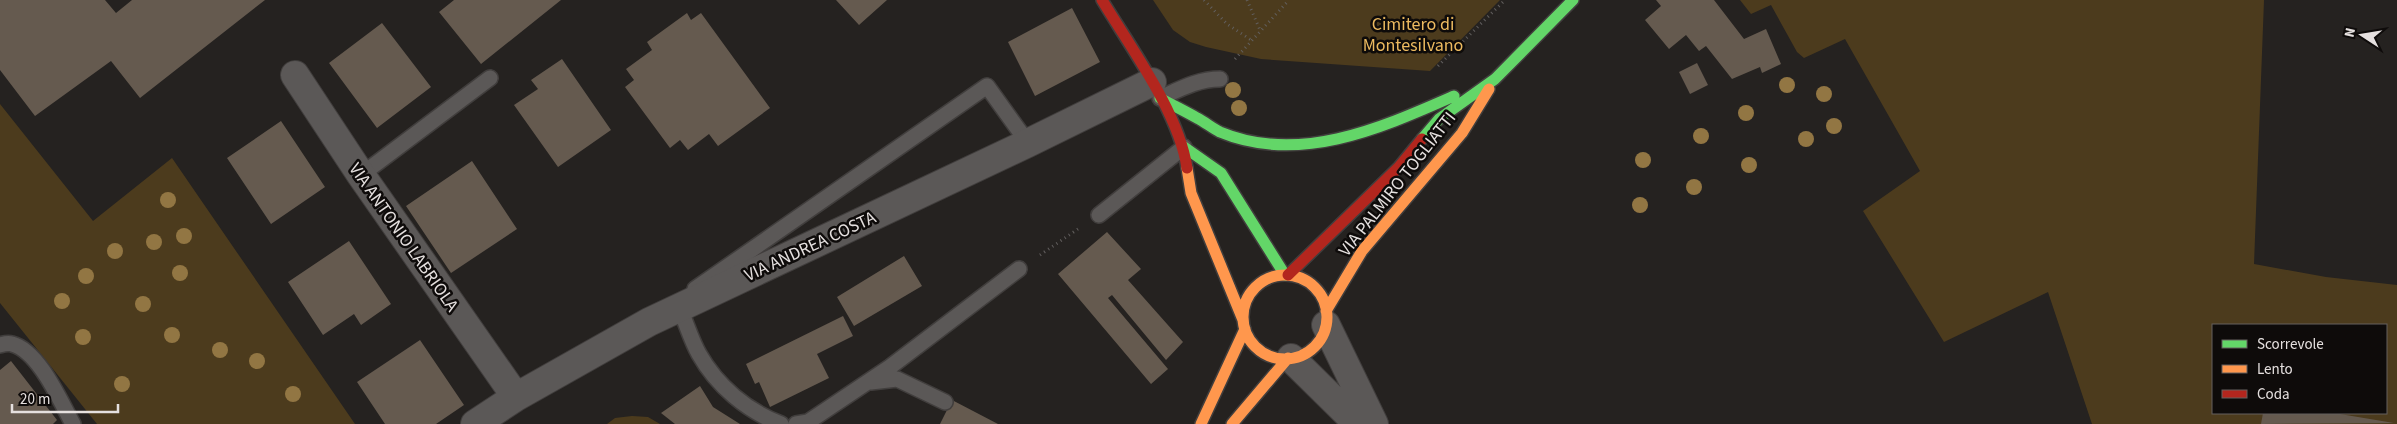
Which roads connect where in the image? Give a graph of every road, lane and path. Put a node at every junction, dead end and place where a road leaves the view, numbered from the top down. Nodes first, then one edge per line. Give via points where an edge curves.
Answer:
1 (1102, 0) edge
2 (1204, 0) edge
3 (1247, 0) edge
4 (1289, 0) edge
5 (1505, 0) edge
6 (1573, 0) edge
7 (1260, 30) junction
8 (1251, 40) junction
9 (1432, 72) dead end
10 (295, 75) dead end
11 (490, 78) dead end
12 (1220, 79) joint
13 (1494, 79) junction
14 (1156, 90) junction
15 (1028, 143) junction
16 (1184, 147) junction
17 (361, 175) junction
18 (1099, 215) joint
19 (1019, 269) joint
20 (1287, 275) junction
21 (680, 307) junction
22 (1326, 318) junction
23 (648, 322) junction
24 (1244, 324) junction
25 (0, 344) edge
26 (1289, 358) junction
27 (866, 383) junction
28 (516, 397) junction
29 (945, 402) dead end
30 (73, 424) edge
31 (476, 424) edge
32 (781, 424) edge
33 (796, 424) edge
34 (1201, 424) edge
35 (1232, 424) edge
36 (1358, 424) edge
37 (1374, 424) edge

1 - 14 main road
2 - 8 path via 1227,24
3 - 7 path
4 - 7 path
5 - 9 path
6 - 13 main road, VIA PALMIRO TOGLIATTI
7 - 8 path
8 - 12 path
10 - 17 street, VIA ANTONIO LABRIOLA
11 - 17 lane
12 - 14 lane
13 - 14 main road via 1381,127 1332,141 1304,144 1234,137 1218,131
13 - 20 main road, VIA PALMIRO TOGLIATTI via 1439,119 1393,174
13 - 22 main road, VIA PALMIRO TOGLIATTI via 1462,133 1362,251
14 - 15 street, VIA ANDREA COSTA
14 - 16 main road
15 - 21 street, VIA ANDREA COSTA
15 - 23 lane via 987,86
16 - 18 lane
16 - 20 main road via 1221,173
16 - 24 main road via 1191,193
17 - 28 street, VIA ANTONIO LABRIOLA
18 - 19 path
19 - 27 lane
20 - 22 main road via 1309,283 1323,300
20 - 24 main road via 1266,279 1251,292 1244,310
21 - 23 street, VIA ANDREA COSTA
21 - 32 lane via 699,354 724,388 764,418
22 - 26 main road via 1322,337 1313,347
22 - 37 street
23 - 28 street, VIA ANDREA COSTA
24 - 26 main road via 1248,338 1261,351
24 - 34 main road
25 - 30 lane via 11,343 30,354
26 - 35 main road
26 - 36 street
27 - 29 lane via 896,379
27 - 33 lane via 808,422
28 - 31 street, VIA ANDREA COSTA

